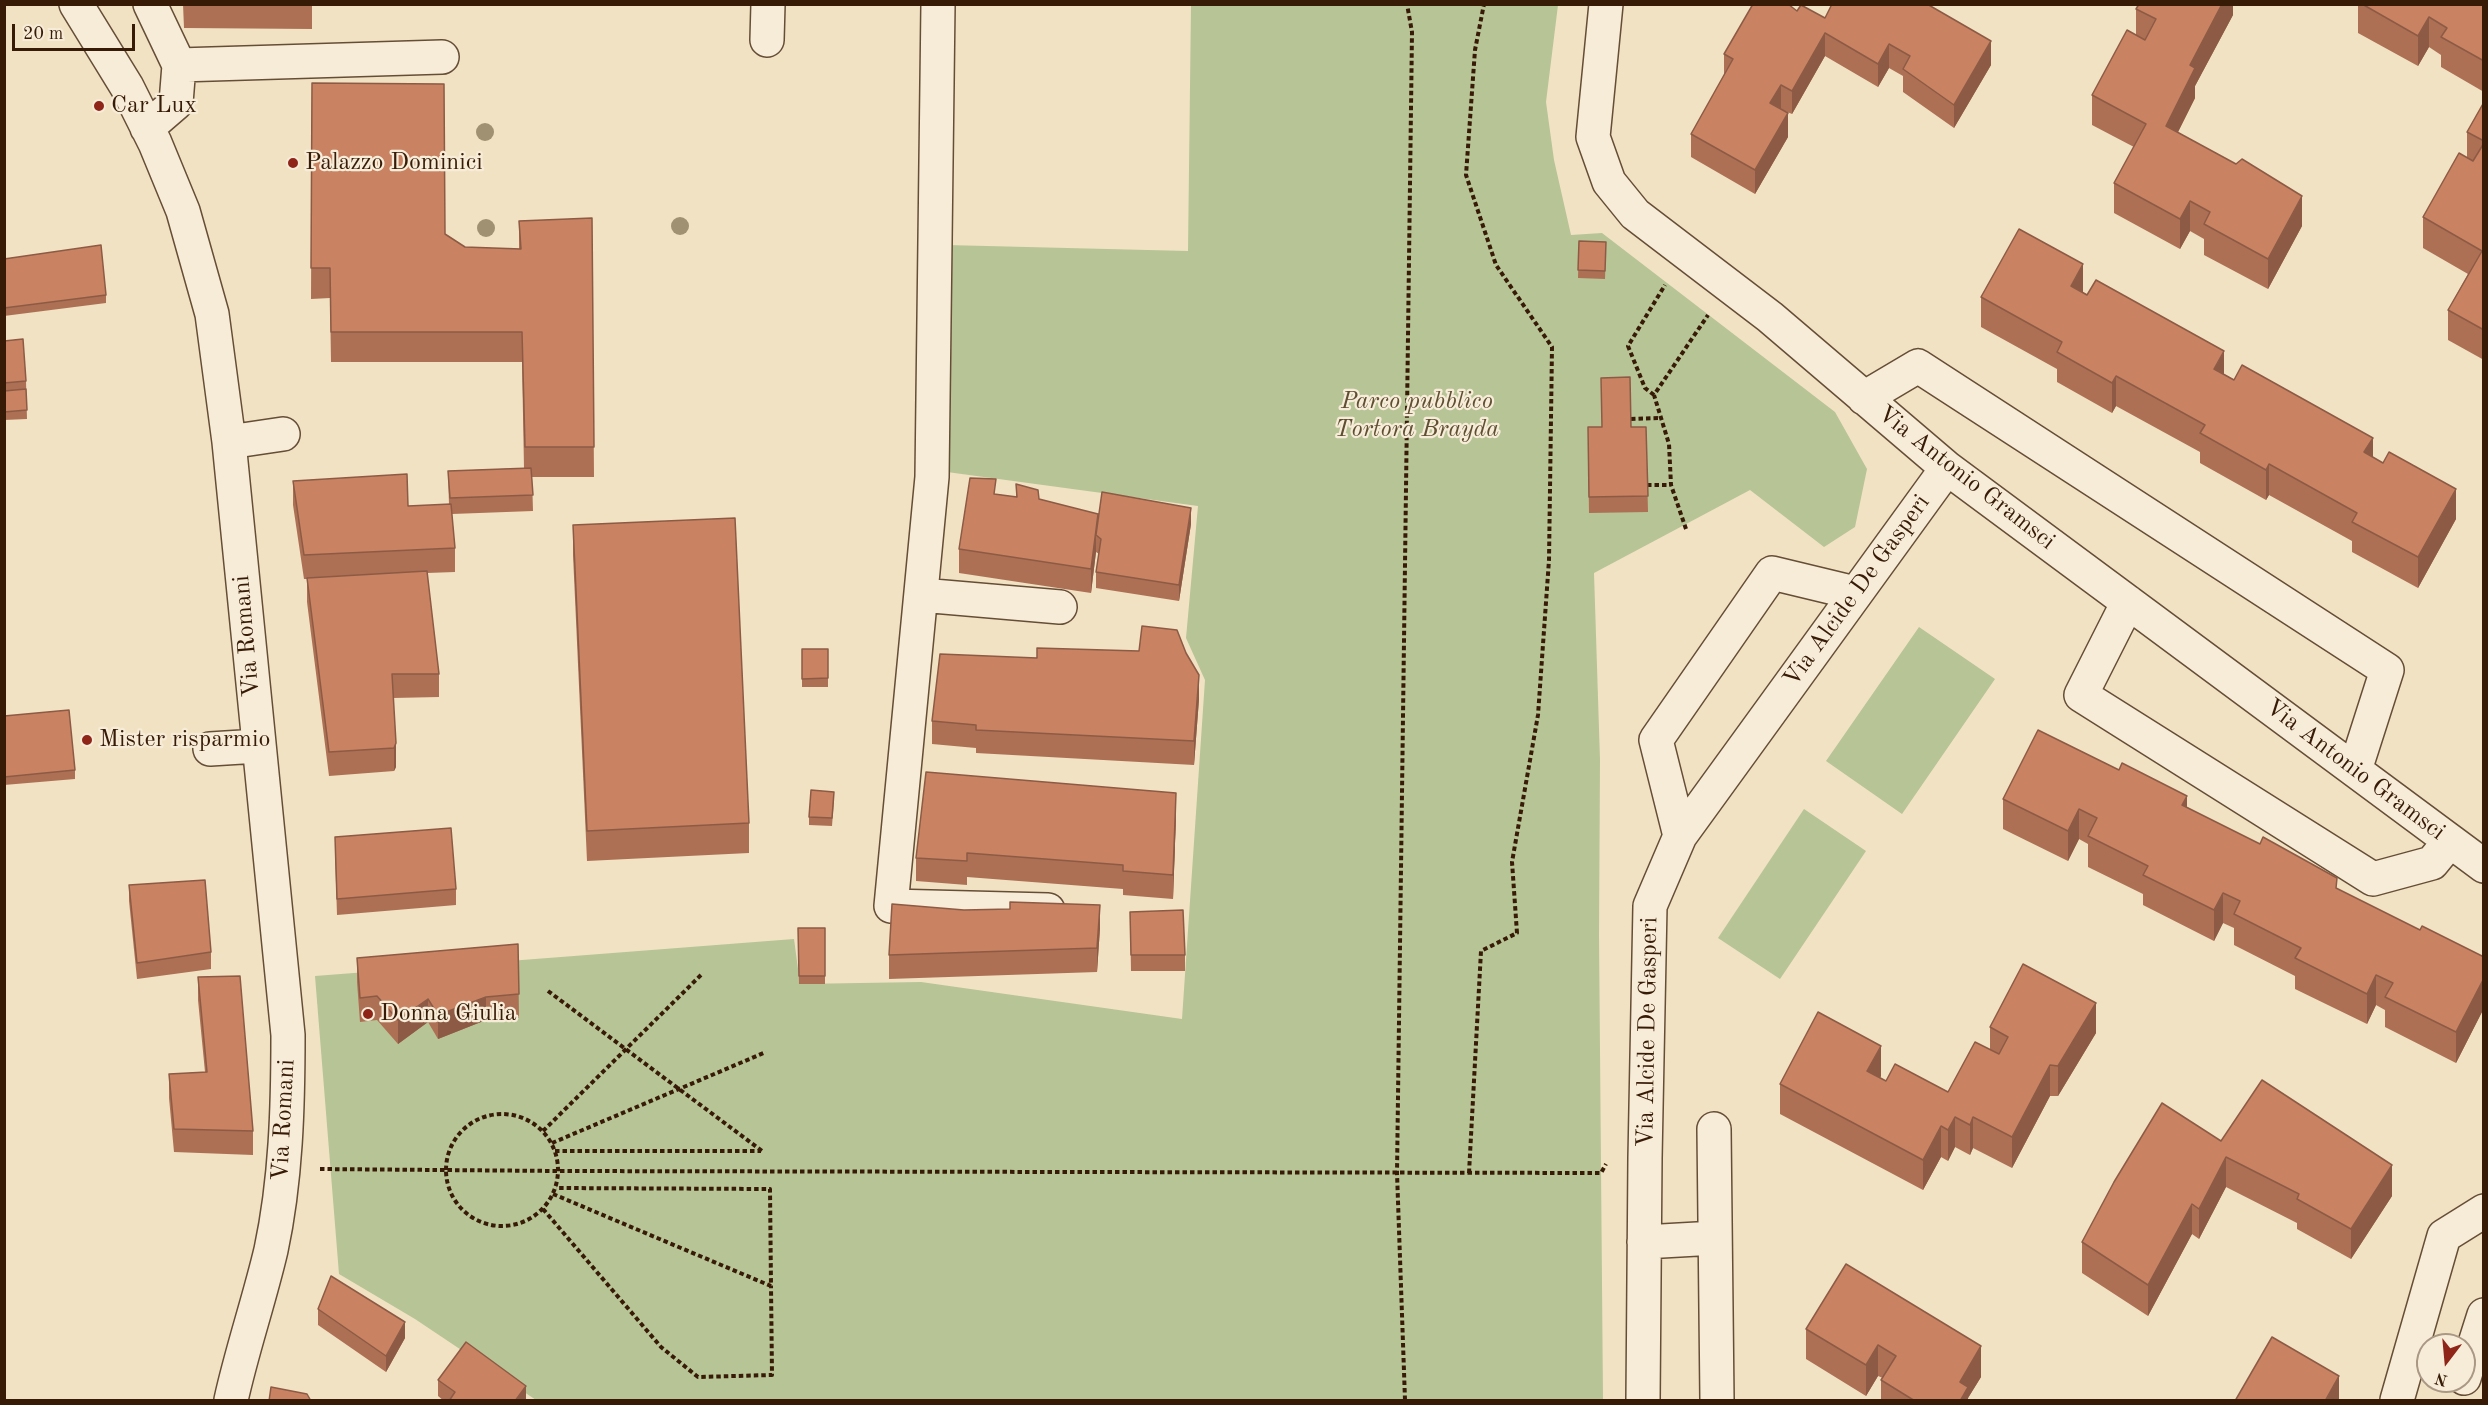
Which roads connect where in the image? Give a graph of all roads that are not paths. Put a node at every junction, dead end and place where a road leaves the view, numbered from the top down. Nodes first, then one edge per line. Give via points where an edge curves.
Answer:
1 (76, 4) edge
2 (150, 4) edge
3 (768, 4) edge
4 (938, 4) edge
5 (1606, 4) edge
6 (767, 40) dead end
7 (442, 57) dead end
8 (179, 64) junction
9 (147, 128) junction
10 (1864, 398) junction
11 (283, 434) dead end
12 (229, 442) junction
13 (1947, 468) junction
14 (1855, 593) junction
15 (921, 595) junction
16 (2128, 602) junction
17 (1060, 607) dead end
18 (258, 746) junction
19 (210, 749) dead end
20 (2355, 770) junction
21 (903, 775) junction
22 (939, 778) edge
23 (1680, 836) junction
24 (2450, 841) junction
25 (2484, 866) edge
26 (1078, 911) edge
27 (1714, 1129) dead end
28 (2484, 1211) edge
29 (1715, 1239) junction
30 (1644, 1242) junction
31 (2484, 1315) edge
32 (2424, 1333) edge
33 (2476, 1340) edge
34 (2416, 1363) edge
35 (231, 1401) edge
36 (1643, 1401) edge
37 (1717, 1401) edge
38 (2397, 1401) edge

1 - 9 street, Via Romani via 127,87
2 - 8 street
3 - 6 street
4 - 15 street via 932,477
5 - 10 street, Via Antonio Gramsci via 1593,137 1609,182 1635,214 1770,317
7 - 8 street
8 - 9 street via 176,103
9 - 12 street, Via Romani via 183,211 212,314
10 - 13 street, Via Antonio Gramsci
10 - 20 street via 1918,366 2387,670
11 - 12 street
12 - 18 street, Via Romani
13 - 14 street, Via Alcide De Gasperi
13 - 16 street, Via Antonio Gramsci
14 - 23 street, Via Alcide De Gasperi
14 - 23 street via 1773,573 1656,740
15 - 17 street
15 - 21 street
16 - 20 street, Via Antonio Gramsci
16 - 24 street via 2081,695 2373,879 2432,863
18 - 19 street
18 - 35 street, Via Romani via 288,1035 288,1097 271,1249
20 - 24 street, Via Antonio Gramsci
21 - 22 street
21 - 26 street via 891,906
23 - 30 street, Via Alcide De Gasperi via 1650,906
24 - 25 street, Via Antonio Gramsci
27 - 29 street
28 - 32 street via 2444,1236
29 - 30 street
29 - 37 street
30 - 36 street, Via Alcide De Gasperi
31 - 33 street
34 - 38 street

